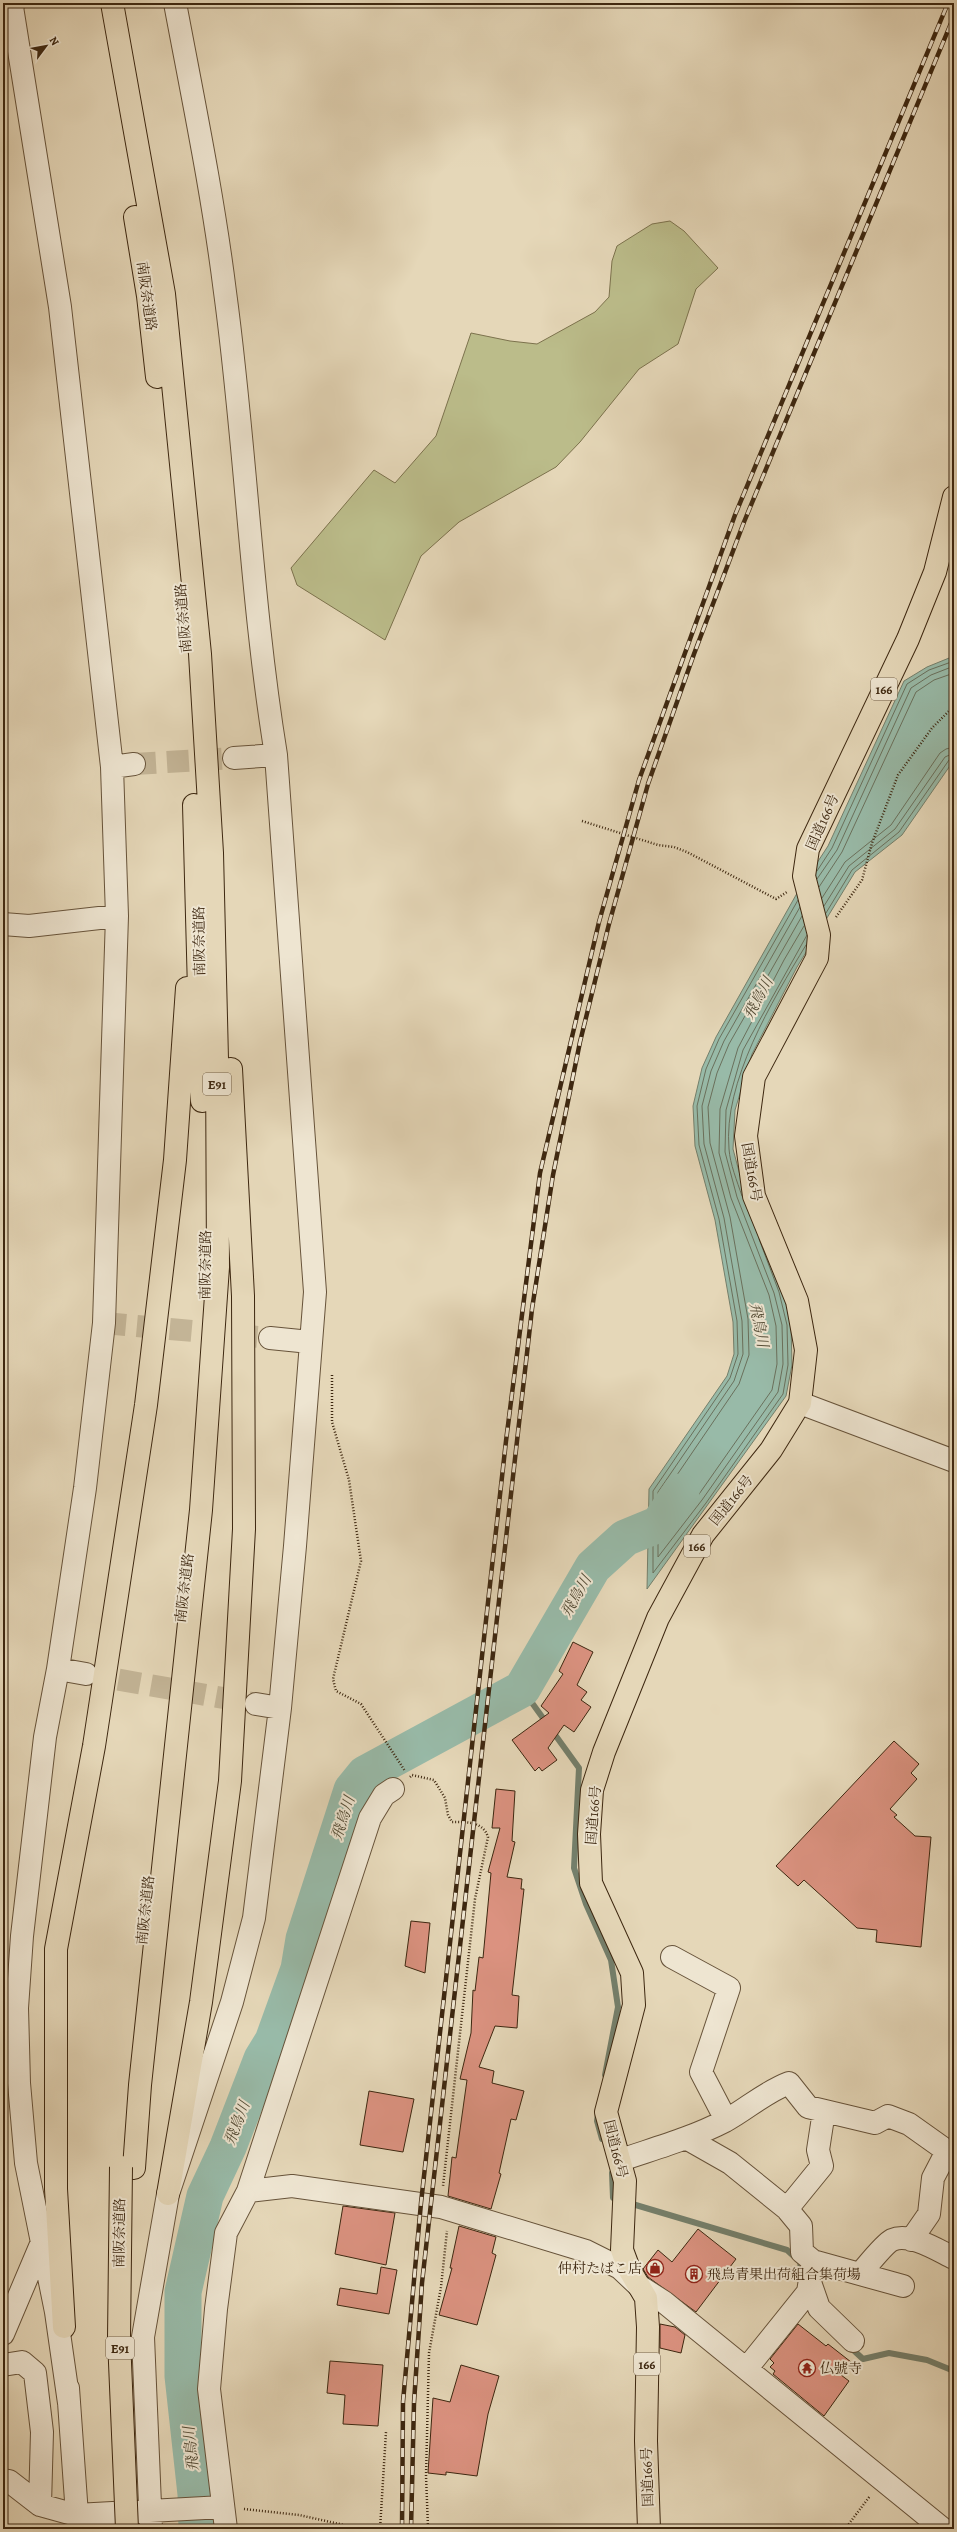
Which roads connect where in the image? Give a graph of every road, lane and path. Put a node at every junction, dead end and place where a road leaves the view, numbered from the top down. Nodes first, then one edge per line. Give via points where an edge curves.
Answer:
1 (14, 3) edge
2 (99, 3) edge
3 (112, 3) edge
4 (175, 3) edge
5 (954, 497) edge
6 (954, 706) edge
7 (276, 755) junction
8 (234, 758) tunnel mouth
9 (134, 764) tunnel mouth
10 (112, 767) junction
11 (582, 821) dead end
12 (204, 850) junction
13 (805, 872) junction
14 (117, 916) junction
15 (3, 924) edge
16 (818, 939) junction
17 (270, 1338) tunnel mouth
18 (310, 1342) junction
19 (332, 1370) dead end
20 (800, 1403) junction
21 (954, 1462) edge
22 (58, 1669) junction
23 (86, 1674) tunnel mouth
24 (256, 1704) tunnel mouth
25 (280, 1708) junction
26 (400, 1781) junction
27 (672, 1957) dead end
28 (824, 2111) junction
29 (726, 2120) junction
30 (686, 2138) junction
31 (950, 2150) edge
32 (620, 2160) junction
33 (127, 2168) junction
34 (248, 2191) junction
35 (168, 2194) junction
36 (446, 2208) junction
37 (787, 2209) junction
38 (911, 2240) junction
39 (42, 2242) junction
40 (954, 2258) edge
41 (813, 2261) junction
42 (860, 2274) junction
43 (639, 2286) junction
44 (903, 2286) dead end
45 (806, 2293) junction
46 (64, 2327) joint
47 (3, 2334) edge
48 (853, 2341) dead end
49 (3, 2365) edge
50 (747, 2368) junction
51 (69, 2403) junction
52 (386, 2432) dead end
53 (3, 2480) edge
54 (882, 2480) junction
55 (40, 2505) junction
56 (222, 2507) junction
57 (156, 2516) edge
58 (77, 2522) edge
59 (428, 2528) edge
60 (126, 2529) edge
61 (137, 2529) edge
62 (226, 2529) edge
63 (362, 2529) edge
64 (380, 2529) edge
65 (384, 2529) edge
66 (649, 2529) edge
67 (845, 2529) edge
68 (944, 2529) edge

1 - 10 street via 12,7 60,307
2 - 12 highway, 南阪奈道路 / E91 via 149,304 184,624
3 - 12 highway, 南阪奈道路 / E91 via 164,294 200,654
4 - 7 street via 226,292 247,485 263,678
5 - 13 highway, 国道166号 / 166 via 936,572 908,639 808,849
6 - 16 path via 932,728 898,775 872,843 862,880
7 - 8 street
7 - 18 street via 315,1292
9 - 10 street
10 - 14 street
11 - 13 path via 658,845 674,846 776,900 785,894 798,875
12 - 33 highway, 南阪奈道路 / E91 via 207,1269 194,1509 151,1846
12 - 35 highway via 231,1065 243,1296 244,1529 230,1781 201,2002
12 - 46 highway via 175,1160 146,1405 94,1746 56,1949 56,2189
13 - 16 highway, 国道166号 / 166
14 - 15 street via 29,926
14 - 22 street via 104,1323 85,1488
16 - 20 highway, 国道166号 / 166 via 817,958 754,1077 746,1136 754,1196 797,1301 806,1350
17 - 18 street
18 - 25 street
19 - 26 path via 332,1422 349,1480 361,1561 333,1680 336,1691 361,1704
20 - 21 street
20 - 32 highway, 国道166号 / 166 via 771,1450 702,1535 658,1618 604,1752 592,1790 589,1834 591,1883 632,1973 634,2005 606,2112
22 - 23 street
22 - 39 street via 45,1737 22,1936 17,2008 19,2083 26,2163
24 - 25 street
25 - 35 street via 254,1918 232,2002
26 - 34 street via 384,1795 370,1818
26 - 36 path via 412,1775 434,1780 446,1798 452,1822 478,1825 488,1837 475,1899 445,2156
27 - 29 street via 729,1988 701,2072
28 - 29 street via 808,2107 789,2083 775,2088
28 - 31 street via 874,2122 888,2116 909,2124
28 - 37 street via 818,2150 822,2166
29 - 30 street
30 - 32 street
30 - 37 street via 730,2163
31 - 38 street via 933,2178 929,2214
32 - 43 highway, 国道166号 / 166 via 625,2181 622,2250
33 - 60 highway, 南阪奈道路 / E91, bridge via 119,2339
33 - 61 highway, 南阪奈道路 / E91
34 - 36 street via 292,2186
34 - 56 street via 226,2233 209,2390
35 - 57 street via 143,2337
36 - 43 street via 586,2251 620,2268
36 - 59 path via 441,2287 429,2353 426,2476
37 - 41 street via 801,2226 802,2252
38 - 40 street
38 - 42 street via 892,2240
39 - 47 street
39 - 51 street via 56,2312
41 - 42 street
41 - 45 street
42 - 44 street
43 - 50 street via 664,2302
43 - 66 highway, 国道166号 / 166 via 646,2298 648,2327 646,2441
45 - 48 street
45 - 50 street
46 - 51 street
49 - 55 street via 22,2362 35,2373 42,2432
50 - 54 street via 749,2373
51 - 58 street
52 - 64 path
53 - 55 street via 9,2481
54 - 67 path
54 - 68 street
55 - 58 street
56 - 57 street
56 - 62 street
56 - 63 path via 299,2515
57 - 58 street
59 - 65 path

